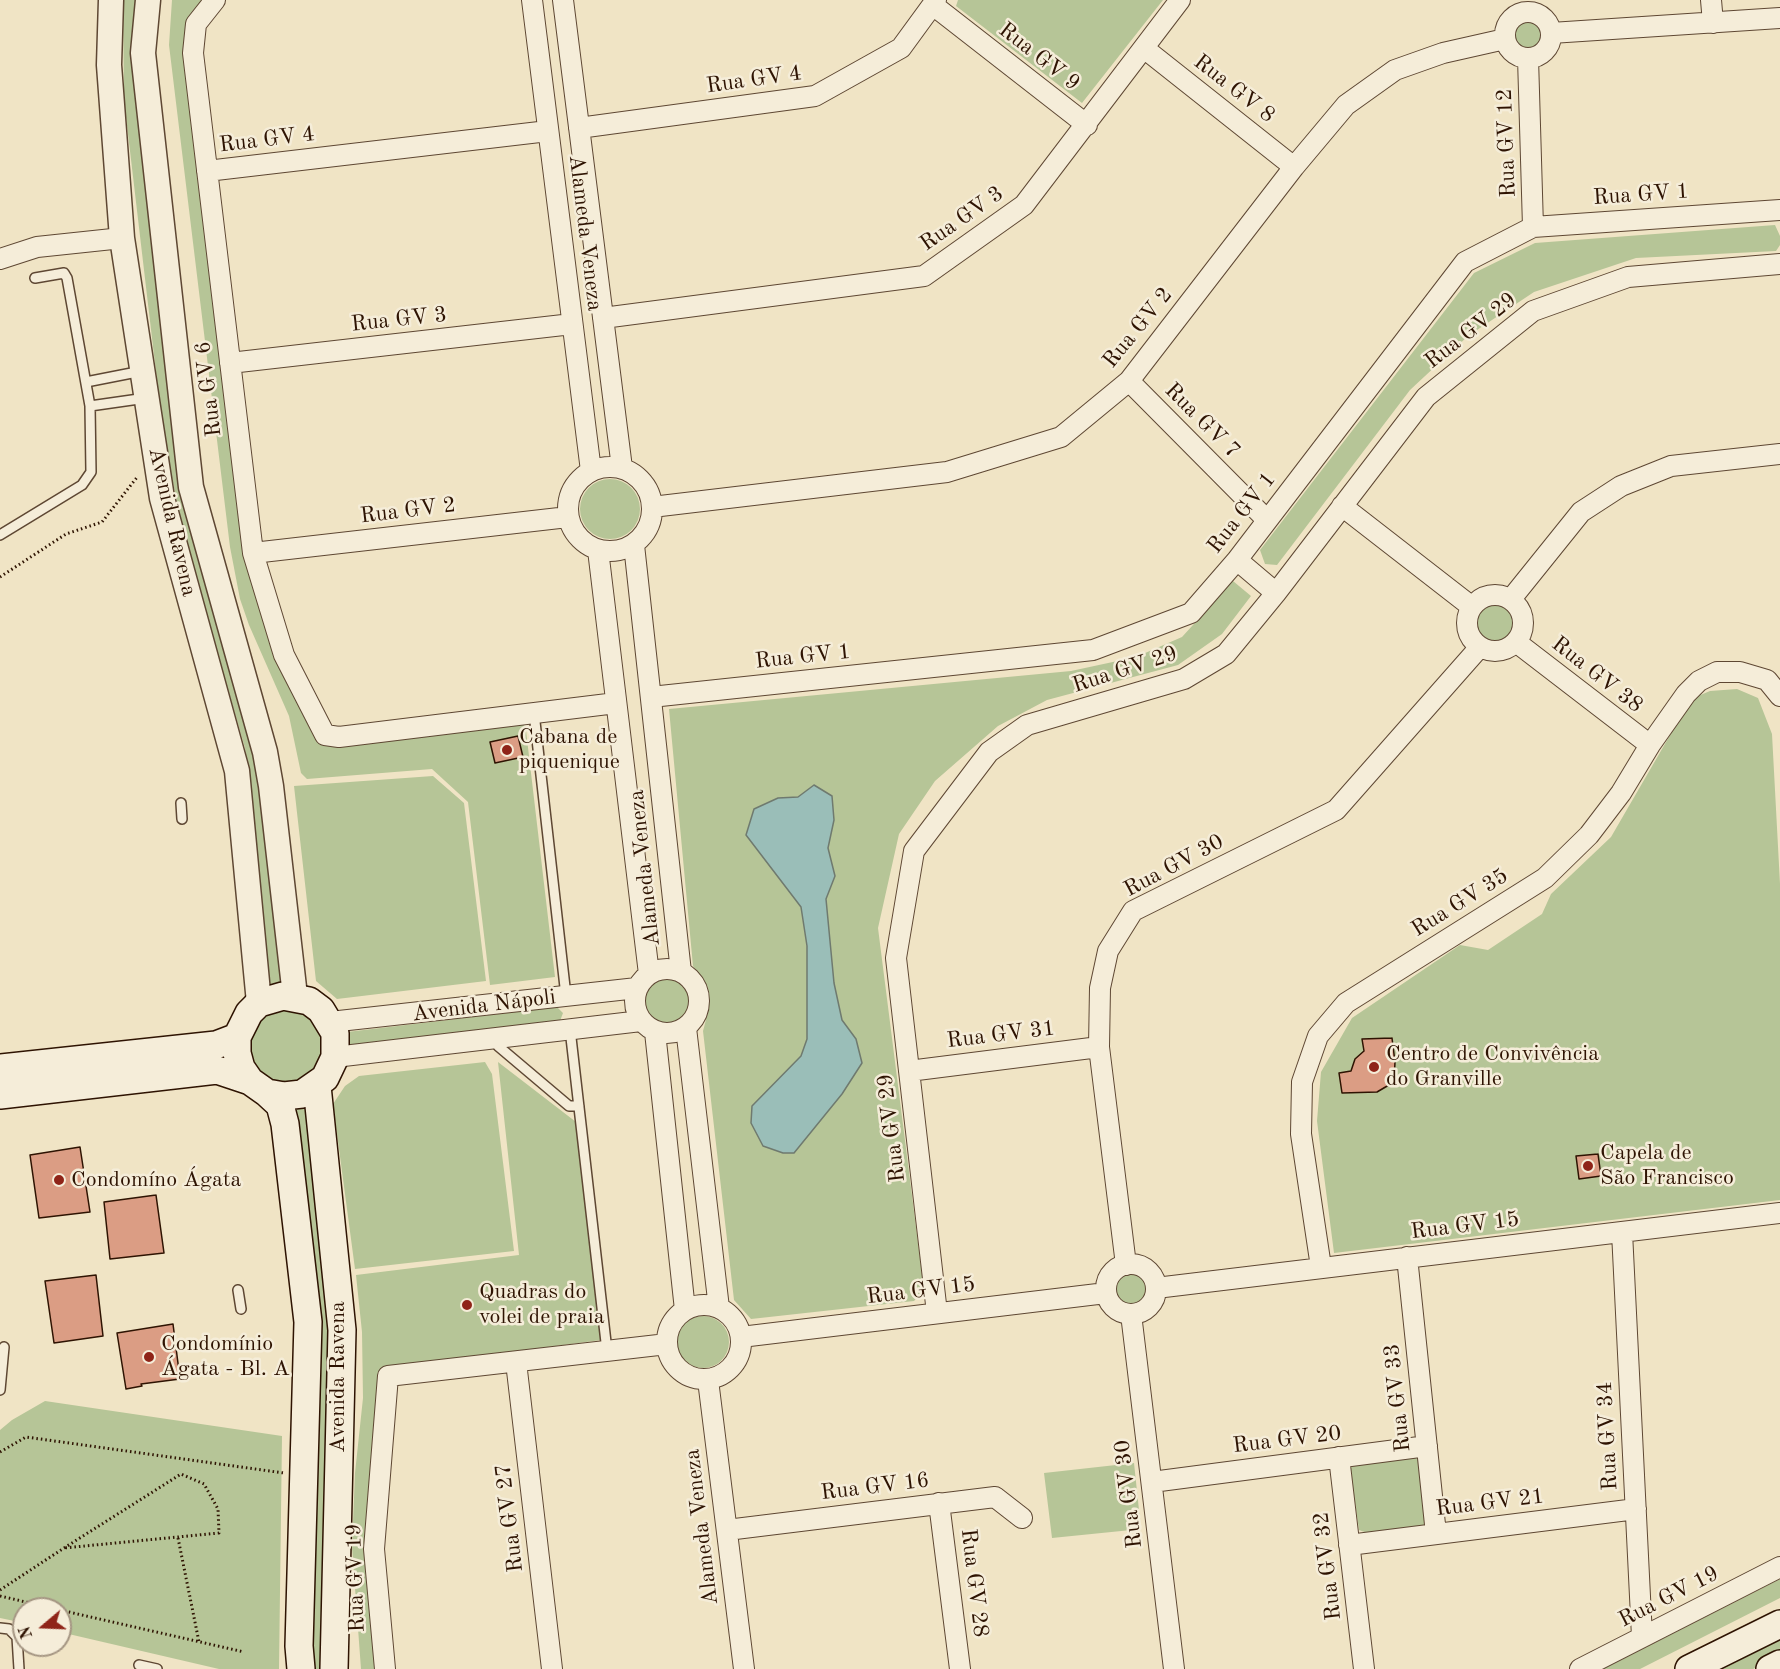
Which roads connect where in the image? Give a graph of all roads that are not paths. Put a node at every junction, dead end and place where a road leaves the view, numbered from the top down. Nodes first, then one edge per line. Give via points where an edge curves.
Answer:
1 (111, 0) edge
2 (148, 0) edge
3 (215, 0) edge
4 (532, 0) edge
5 (563, 0) edge
6 (1180, 0) edge
7 (1711, 0) edge
8 (935, 2) edge
9 (1527, 6) edge
10 (1780, 18) edge
11 (1713, 23) junction
12 (1551, 33) junction
13 (1505, 39) junction
14 (1145, 49) junction
15 (1528, 58) junction
16 (1087, 125) junction
17 (579, 128) junction
18 (548, 130) junction
19 (1294, 167) junction
20 (207, 171) junction
21 (1780, 210) edge
22 (591, 225) junction
23 (1533, 227) junction
24 (560, 229) junction
25 (122, 238) junction
26 (0, 259) edge
27 (1780, 264) edge
28 (35, 278) dead end
29 (603, 318) junction
30 (572, 324) junction
31 (230, 363) junction
32 (142, 371) junction
33 (1129, 381) junction
34 (86, 382) junction
35 (146, 398) junction
36 (90, 406) junction
37 (1780, 454) edge
38 (622, 468) junction
39 (591, 471) junction
40 (1342, 506) junction
41 (652, 507) junction
42 (568, 517) junction
43 (1267, 520) junction
44 (0, 535) edge
45 (634, 545) junction
46 (598, 550) junction
47 (253, 553) junction
48 (1237, 560) junction
49 (1276, 593) junction
50 (1511, 599) junction
51 (1472, 607) junction
52 (1516, 642) junction
53 (1479, 648) junction
54 (1780, 696) edge
55 (651, 697) junction
56 (616, 703) junction
57 (534, 713) junction
58 (1650, 745) junction
59 (181, 803) dead end
60 (182, 819) dead end
61 (681, 972) junction
62 (643, 981) junction
63 (295, 996) junction
64 (566, 996) junction
65 (259, 1004) junction
66 (330, 1022) junction
67 (648, 1027) junction
68 (686, 1028) junction
69 (570, 1029) junction
70 (237, 1037) junction
71 (495, 1038) junction
72 (1099, 1047) junction
73 (335, 1057) junction
74 (0, 1068) edge
75 (909, 1071) junction
76 (317, 1086) junction
77 (259, 1087) junction
78 (0, 1095) edge
79 (579, 1106) junction
80 (1780, 1213) edge
81 (1622, 1232) junction
82 (1407, 1257) junction
83 (1126, 1265) junction
84 (1321, 1268) junction
85 (1155, 1288) junction
86 (238, 1290) dead end
87 (1107, 1293) junction
88 (719, 1308) junction
89 (241, 1309) dead end
90 (685, 1310) junction
91 (937, 1313) junction
92 (1131, 1314) junction
93 (741, 1337) junction
94 (667, 1344) junction
95 (4, 1347) dead end
96 (607, 1351) junction
97 (516, 1362) junction
98 (708, 1380) junction
99 (0, 1390) edge
100 (1427, 1446) junction
101 (1339, 1458) junction
102 (1152, 1482) junction
103 (939, 1503) junction
104 (1636, 1509) junction
105 (1022, 1518) dead end
106 (727, 1530) junction
107 (1437, 1534) junction
108 (1349, 1545) junction
109 (1780, 1567) edge
110 (1780, 1624) edge
111 (0, 1628) edge
112 (1642, 1637) junction
113 (1780, 1664) edge
114 (139, 1665) dead end
115 (19, 1669) edge
116 (157, 1669) edge
117 (301, 1669) edge
118 (334, 1669) edge
119 (385, 1669) edge
120 (552, 1669) edge
121 (744, 1669) edge
122 (960, 1669) edge
123 (1174, 1669) edge
124 (1364, 1669) edge
125 (1580, 1669) edge
126 (1689, 1669) edge
127 (1770, 1669) edge

1 - 25 street, Avenida Ravena via 109,65
2 - 63 street, Avenida Ravena via 143,53 190,487 265,752
3 - 20 street, Rua GV 6 via 196,24 193,53
4 - 18 street, Alameda Veneza
5 - 17 street, Alameda Veneza
6 - 14 street, Rua GV 3
7 - 11 street
8 - 16 street, Rua GV 9
8 - 17 street, Rua GV 4 via 901,48 815,96
9 - 12 street via 1540,16
9 - 13 street via 1512,18
10 - 11 street
11 - 12 street
12 - 15 street via 1545,50
13 - 15 street via 1510,50
13 - 19 street, Rua GV 2 via 1443,52 1395,70 1346,105
14 - 16 street, Rua GV 3
14 - 19 street, Rua GV 8
15 - 23 street, Rua GV 12
16 - 29 street, Rua GV 3 via 1024,205 924,276
17 - 22 street, Alameda Veneza
18 - 20 street, Rua GV 4
18 - 24 street, Alameda Veneza
19 - 33 street, Rua GV 2
20 - 31 street, Rua GV 6
21 - 23 street, Rua GV 1
22 - 24 street
22 - 29 street, Alameda Veneza
23 - 43 street, Rua GV 1 via 1465,262
24 - 30 street, Alameda Veneza
25 - 26 street via 37,247
25 - 32 street, Avenida Ravena
27 - 40 street, Rua GV 29 via 1628,277 1533,311 1426,397
28 - 34 lane via 64,273 67,278
29 - 38 street, Alameda Veneza
30 - 31 street, Rua GV 3
30 - 39 street, Alameda Veneza
31 - 47 street, Rua GV 6
32 - 34 lane
32 - 35 street, Avenida Ravena
33 - 41 street, Rua GV 2 via 1061,437 947,472
33 - 43 street, Rua GV 7
34 - 36 lane
35 - 36 lane
35 - 65 street, Avenida Ravena via 162,498 237,771
36 - 44 lane via 91,472 82,485
37 - 50 street via 1671,466 1621,486 1581,512
38 - 39 street
38 - 41 street via 643,483
39 - 42 street via 572,490
40 - 49 street, Rua GV 29
40 - 51 street
41 - 45 street via 648,528
42 - 46 street via 578,537
42 - 47 street, Rua GV 2
43 - 48 street, Rua GV 1
45 - 46 street via 616,551
45 - 55 street, Alameda Veneza
46 - 56 street, Alameda Veneza
47 - 57 street, Rua GV 6 via 284,656 325,735 339,737
48 - 49 street
48 - 55 street, Rua GV 1 via 1191,614 1093,650
49 - 75 street, Rua GV 29 via 1226,654 1184,679 1027,725 989,752 914,851 896,958
50 - 51 street via 1489,595
50 - 52 street via 1523,621
51 - 53 street via 1466,628
52 - 53 street via 1503,651
52 - 58 street, Rua GV 38
53 - 72 street, Rua GV 30 via 1336,810 1133,911 1108,951 1100,988
54 - 58 street, Rua GV 35 via 1767,680 1740,672 1717,672 1699,681 1686,694
55 - 61 street, Alameda Veneza
56 - 57 street
56 - 62 street, Alameda Veneza
57 - 64 lane
58 - 84 street, Rua GV 35 via 1589,835 1545,878 1346,1003 1318,1036 1302,1082 1301,1134
59 - 60 lane
61 - 62 street, Avenida Nápoli via 659,970
61 - 68 street via 689,977 699,994 698,1013
62 - 64 street, Avenida Nápoli
62 - 67 street via 635,1005
63 - 65 main road
63 - 66 main road via 309,1001
64 - 66 street, Avenida Nápoli
64 - 69 street
65 - 70 main road via 241,1024
66 - 73 main road
67 - 68 street, Avenida Nápoli via 666,1034
67 - 69 street, Avenida Nápoli
67 - 90 street
68 - 88 street
69 - 71 street, Avenida Nápoli
69 - 79 lane
70 - 74 main road via 216,1045
70 - 77 main road via 241,1068
71 - 73 street, Avenida Nápoli
71 - 79 lane via 498,1046 568,1106
72 - 75 street, Rua GV 31
72 - 83 street, Rua GV 30
73 - 76 main road
75 - 91 street, Rua GV 29
76 - 77 main road via 302,1094 284,1096
76 - 118 main road, Avenida Ravena via 342,1330
77 - 78 main road via 218,1070
77 - 117 main road, Avenida Ravena via 280,1105 285,1124 308,1322
79 - 96 lane
80 - 81 street, Rua GV 15
81 - 82 street, Rua GV 15
81 - 104 street, Rua GV 34
82 - 84 street, Rua GV 15
82 - 100 street, Rua GV 33
83 - 85 street via 1146,1269
83 - 87 street via 1113,1272
84 - 85 street, Rua GV 15
85 - 92 street via 1149,1306
86 - 89 lane
87 - 91 street, Rua GV 15
87 - 92 street via 1112,1306
88 - 90 street via 708,1305
88 - 93 street via 734,1320
90 - 94 street via 672,1324
91 - 93 street, Rua GV 15
92 - 102 street, Rua GV 30
93 - 98 street via 734,1365
94 - 96 street
94 - 98 street via 670,1356 685,1374
95 - 99 lane
96 - 97 street
97 - 119 street, Rua GV 19 via 388,1377 374,1549
97 - 120 street, Rua GV 27
98 - 106 street, Alameda Veneza
100 - 101 street, Rua GV 20
100 - 107 street, Rua GV 33
101 - 102 street, Rua GV 20
101 - 108 street, Rua GV 32
102 - 123 street, Rua GV 30
103 - 105 street, Rua GV 16 via 995,1497
103 - 106 street, Rua GV 16
103 - 122 street, Rua GV 28
104 - 107 street, Rua GV 21
104 - 112 street, Rua GV 34
106 - 121 street, Alameda Veneza
107 - 108 street, Rua GV 21
108 - 124 street, Rua GV 32
109 - 112 street, Rua GV 19
110 - 126 main road
111 - 115 lane via 9,1629 17,1637
112 - 125 street, Rua GV 19
113 - 127 main road
114 - 116 lane

